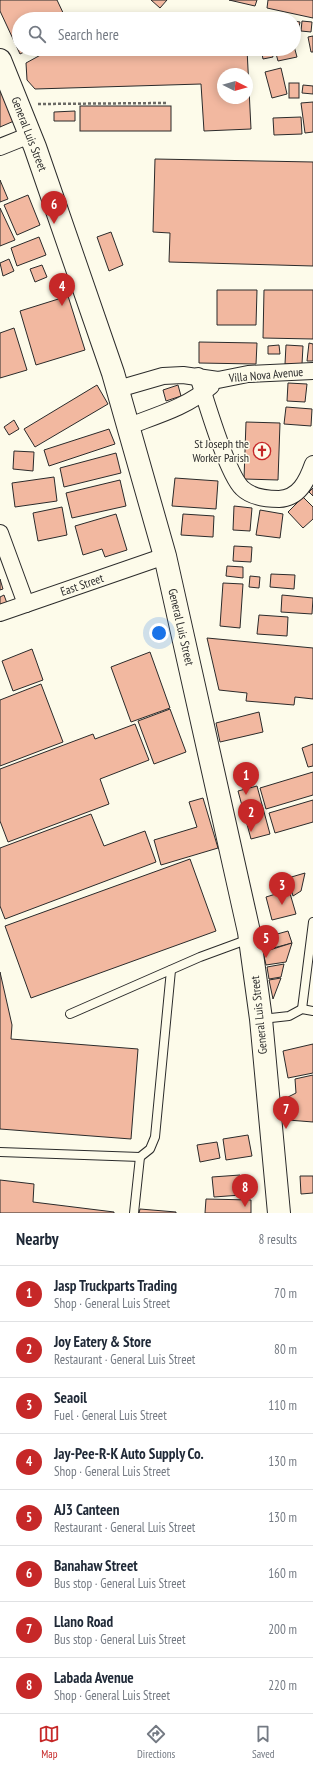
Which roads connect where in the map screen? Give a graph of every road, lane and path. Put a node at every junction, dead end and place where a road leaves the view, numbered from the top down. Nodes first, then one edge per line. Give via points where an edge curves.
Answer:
1 (0, 60) edge
2 (166, 103) dead end
3 (20, 109) junction
4 (30, 134) junction
5 (0, 147) edge
6 (313, 371) edge
7 (198, 376) junction
8 (218, 380) junction
9 (118, 389) junction
10 (203, 393) junction
11 (129, 426) junction
12 (313, 464) edge
13 (0, 533) edge
14 (165, 556) junction
15 (26, 604) junction
16 (0, 613) edge
17 (313, 922) edge
18 (250, 939) junction
19 (171, 970) junction
20 (302, 1009) junction
21 (313, 1011) edge
22 (70, 1014) dead end
23 (261, 1019) junction
24 (0, 1152) edge
25 (140, 1157) junction
26 (134, 1213) edge
27 (279, 1213) edge

1 - 3 main road, General Luis Street
2 - 3 path via 40,104
3 - 4 main road, General Luis Street
4 - 5 street
4 - 9 main road, General Luis Street
6 - 8 street, Villa Nova Avenue via 248,374
7 - 8 street, Villa Nova Avenue
7 - 9 street, Villa Nova Avenue via 163,376
7 - 10 street
8 - 10 street, Villa Nova Avenue
9 - 11 main road, General Luis Street
10 - 11 street, Villa Nova Avenue via 177,408
10 - 12 street via 231,468 242,488 264,498 286,498 300,491
11 - 14 main road, General Luis Street
13 - 15 street
14 - 15 street, East Street
14 - 18 main road, General Luis Street
15 - 16 street, East Street
17 - 20 lane
18 - 19 lane
18 - 23 main road, General Luis Street
19 - 22 lane
19 - 25 lane via 154,1137 150,1149
20 - 21 lane
20 - 23 lane via 289,1016
23 - 27 main road, General Luis Street
24 - 25 lane
25 - 26 lane

